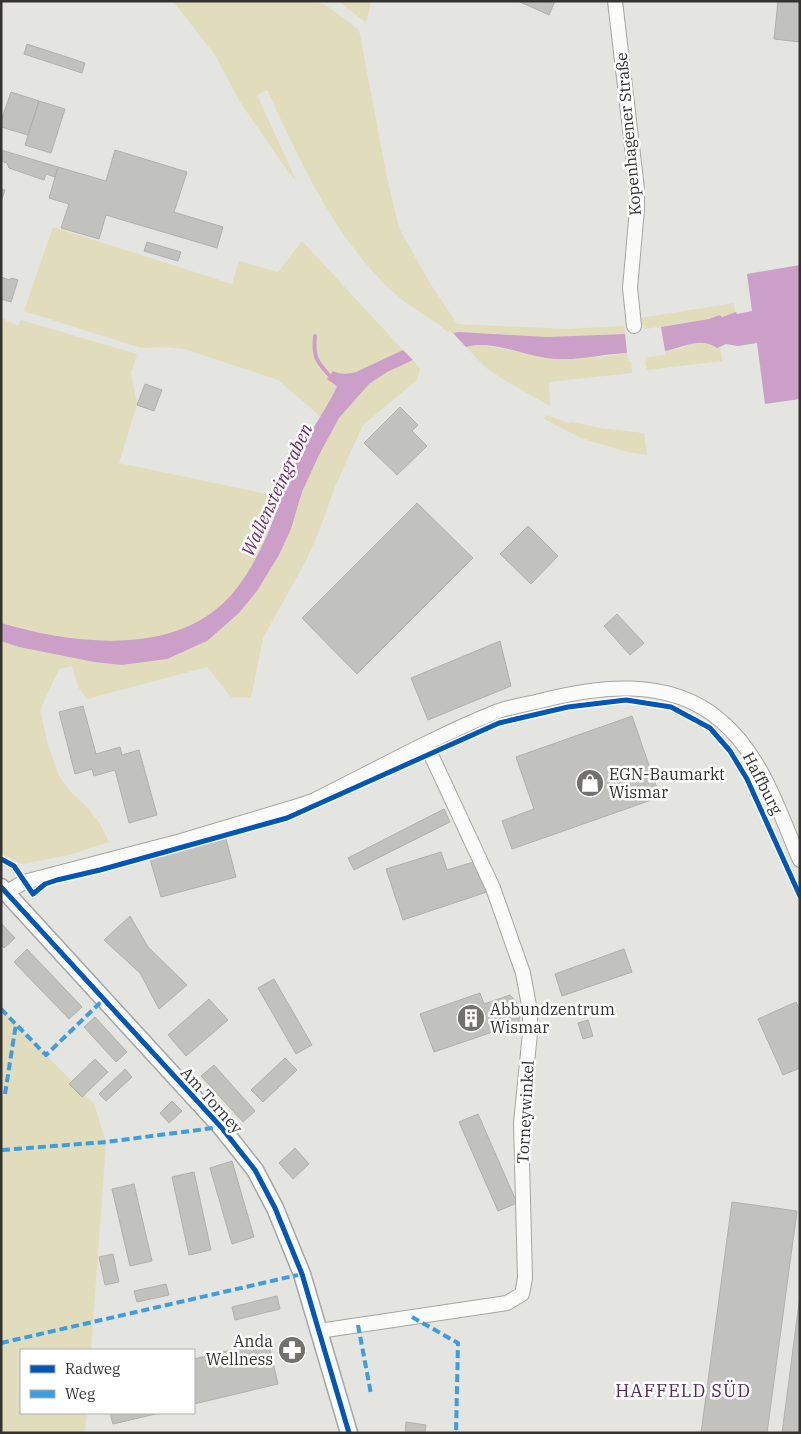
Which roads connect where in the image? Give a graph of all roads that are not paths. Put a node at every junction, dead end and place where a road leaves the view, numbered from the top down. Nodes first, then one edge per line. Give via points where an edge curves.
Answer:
1 (616, 1) edge
2 (634, 326) dead end
3 (426, 744) junction
4 (800, 860) edge
5 (4, 889) edge
6 (319, 1331) junction
7 (349, 1433) edge

1 - 2 street, Kopenhagener Straße via 636,189 630,288
3 - 4 street, Haffburg via 497,712 560,696 622,688 676,695 720,719 741,740 759,768
3 - 5 street, Haffburg via 298,806
3 - 6 street, Torneywinkel via 493,888 523,973 530,1011 521,1122 525,1278 522,1294 507,1303
5 - 6 street, Am Torney via 241,1150 275,1208 302,1274
6 - 7 street, Am Torney

